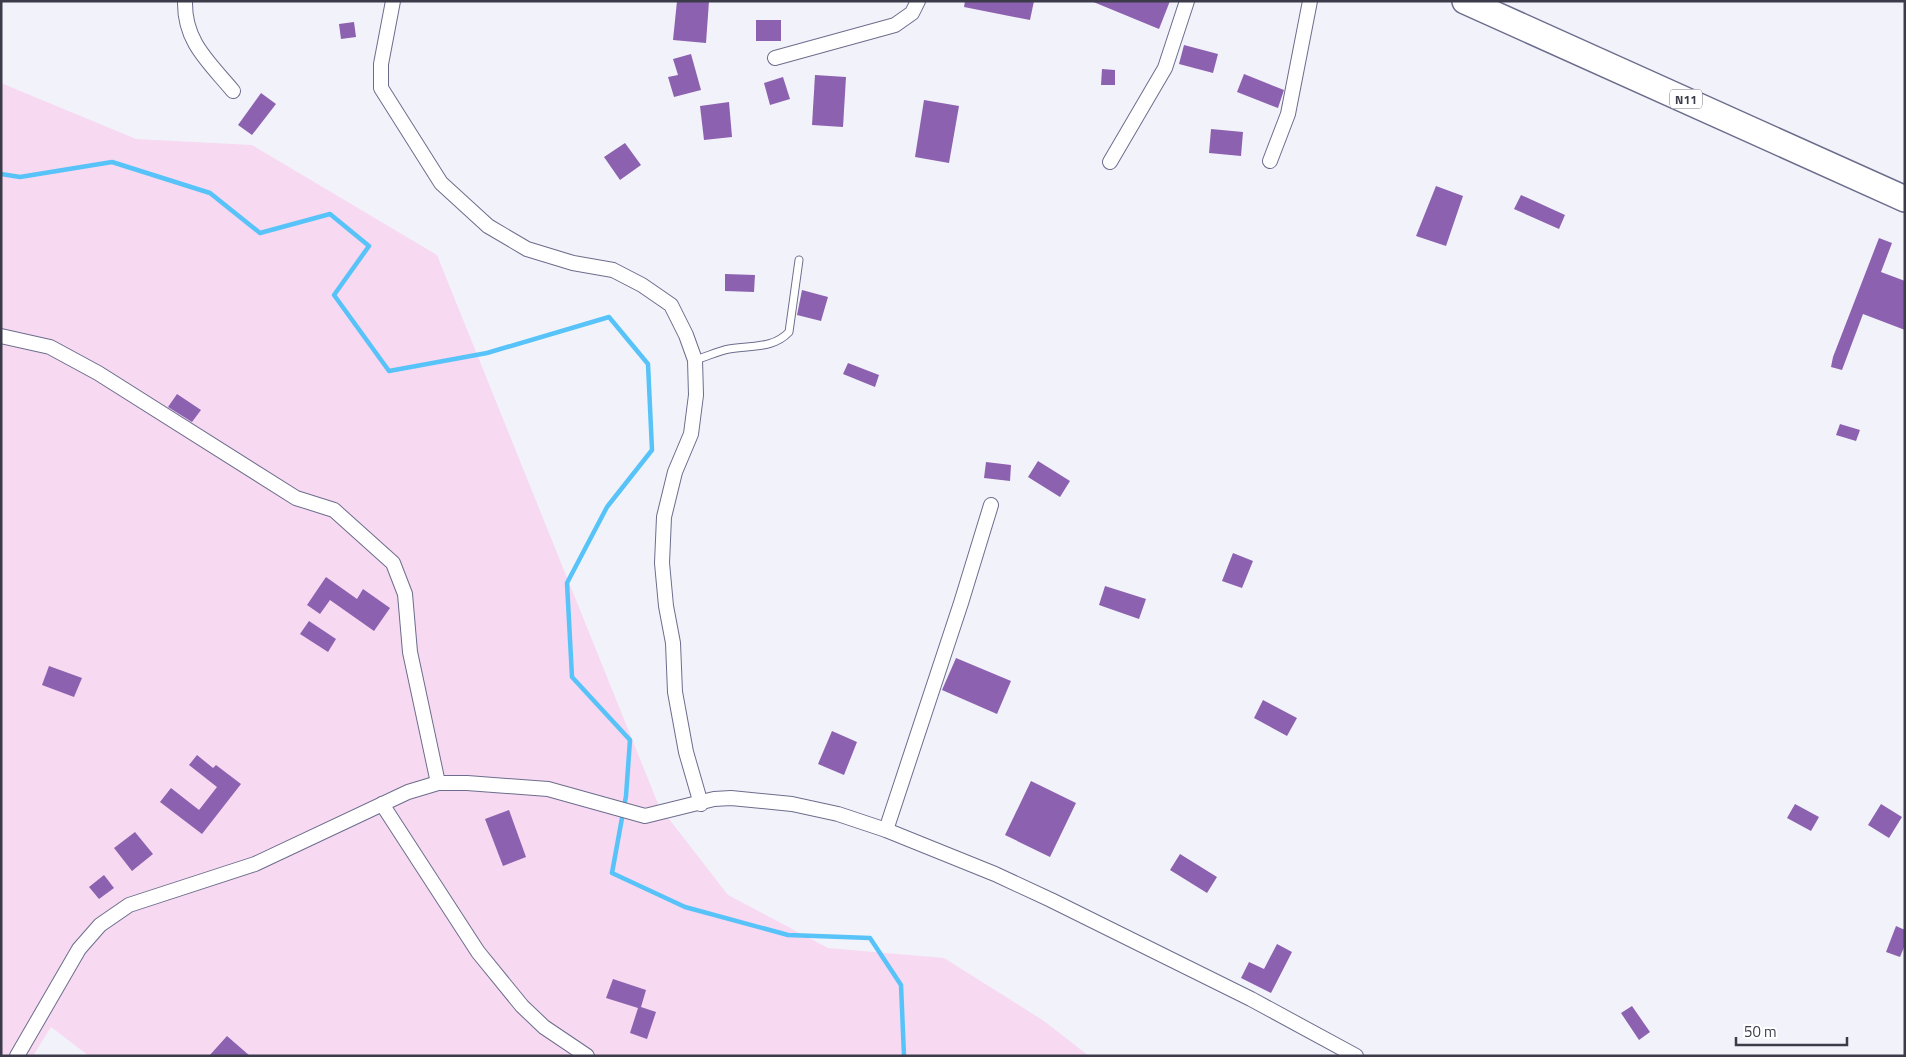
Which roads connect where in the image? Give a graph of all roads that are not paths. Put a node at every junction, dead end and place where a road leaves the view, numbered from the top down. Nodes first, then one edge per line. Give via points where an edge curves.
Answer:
1 (185, 1) edge
2 (393, 1) edge
3 (918, 1) edge
4 (1188, 1) edge
5 (1310, 1) edge
6 (1465, 1) edge
7 (775, 58) dead end
8 (233, 91) dead end
9 (1270, 161) dead end
10 (1110, 162) dead end
11 (1905, 198) edge
12 (799, 260) dead end
13 (1, 336) edge
14 (695, 360) junction
15 (991, 505) dead end
16 (438, 783) junction
17 (382, 804) junction
18 (701, 804) junction
19 (886, 830) junction
20 (17, 1056) edge
21 (587, 1056) edge
22 (1356, 1056) edge

1 - 8 street via 185,20 192,40
2 - 14 street via 381,64 381,88 441,183 488,226 527,249 573,263 613,270 642,285 671,306
3 - 7 street via 912,13 895,25
4 - 10 street via 1165,68
5 - 9 street via 1288,114
6 - 11 highway, N11
12 - 14 lane via 789,332 782,340 758,347 729,349
13 - 16 street via 50,347 98,373 296,498 334,510 393,563 405,594 410,652
14 - 18 street via 696,395 691,434 675,472 664,518 662,563 673,643 675,692 686,752
15 - 19 street
16 - 17 street
16 - 18 street via 548,790 645,816
17 - 20 street via 255,864 128,905 100,924 79,949
17 - 21 street via 478,952 522,1006 544,1027
18 - 19 street via 731,798 792,804 838,814
19 - 22 street via 1051,900 1251,999

